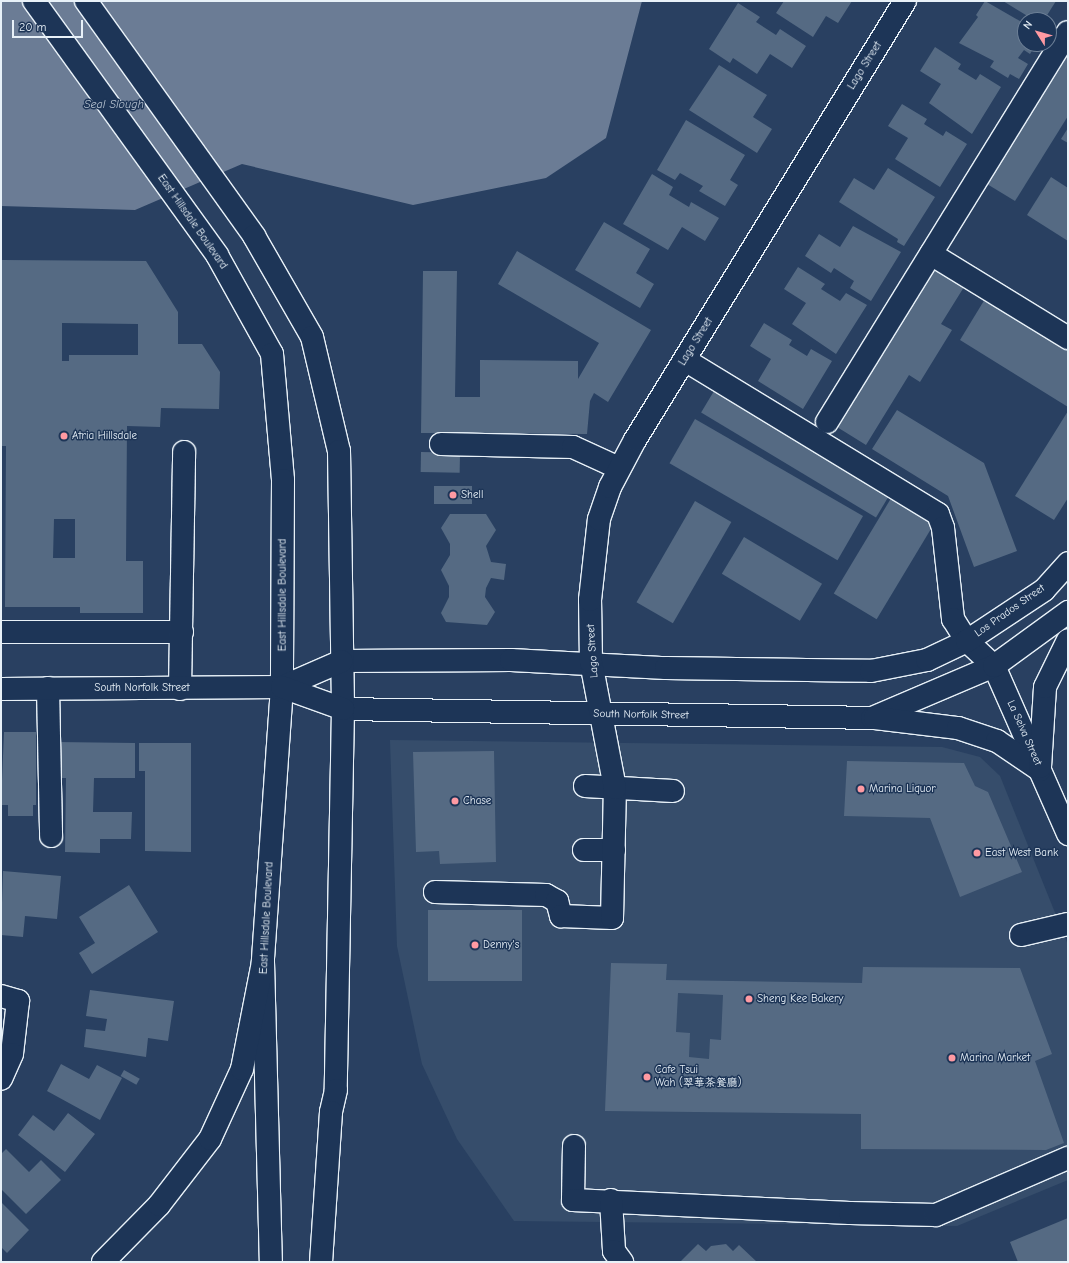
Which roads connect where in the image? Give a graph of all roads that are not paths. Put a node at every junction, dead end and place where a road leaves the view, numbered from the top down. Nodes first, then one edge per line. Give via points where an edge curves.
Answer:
1 (34, 1) edge
2 (86, 1) edge
3 (905, 1) edge
4 (1068, 32) edge
5 (932, 254) junction
6 (1068, 338) edge
7 (685, 360) junction
8 (826, 422) dead end
9 (441, 444) dead end
10 (184, 452) dead end
11 (619, 468) junction
12 (1068, 563) edge
13 (1068, 612) edge
14 (1, 632) edge
15 (182, 632) junction
16 (967, 640) junction
17 (1068, 640) edge
18 (342, 661) junction
19 (591, 662) junction
20 (994, 666) junction
21 (282, 687) junction
22 (48, 688) junction
23 (1, 689) edge
24 (180, 689) junction
25 (343, 709) junction
26 (601, 714) junction
27 (872, 718) junction
28 (1040, 770) junction
29 (585, 786) dead end
30 (614, 788) junction
31 (673, 790) dead end
32 (1068, 834) edge
33 (50, 836) dead end
34 (584, 850) dead end
35 (614, 850) junction
36 (435, 892) dead end
37 (1068, 924) edge
38 (1021, 935) dead end
39 (263, 962) junction
40 (10, 999) edge
41 (1, 1079) edge
42 (574, 1146) dead end
43 (1068, 1158) edge
44 (611, 1200) junction
45 (103, 1262) edge
46 (271, 1262) edge
47 (321, 1262) edge
48 (622, 1262) edge

1 - 21 main road, East Hillsdale Boulevard via 217,254 272,354 283,480
2 - 18 main road via 254,236 312,337 339,451
3 - 7 main road, Lago Street
4 - 5 main road
5 - 6 main road
5 - 8 main road
7 - 11 main road, Lago Street
7 - 16 main road, La Selva Street via 938,514 943,528 953,619
9 - 11 main road via 573,447
10 - 15 main road
11 - 19 main road, Lago Street via 599,518 593,557
12 - 16 main road, Los Prados Street via 1044,590
13 - 20 main road
14 - 15 main road
15 - 24 main road
16 - 19 main road, South Norfolk Street via 927,660 871,671 666,668
16 - 20 main road, La Selva Street
17 - 28 main road via 1045,687
18 - 19 main road, South Norfolk Street
18 - 21 main road, South Norfolk Street
18 - 25 main road
19 - 26 main road, Lago Street
20 - 27 main road, South Norfolk Street
20 - 28 main road, La Selva Street
21 - 24 main road, South Norfolk Street
21 - 25 main road, South Norfolk Street
21 - 39 main road, East Hillsdale Boulevard
22 - 23 main road, South Norfolk Street
22 - 24 main road, South Norfolk Street
22 - 33 main road
25 - 26 main road, South Norfolk Street
25 - 47 main road via 336,1090 331,1112
26 - 27 main road, South Norfolk Street
26 - 30 main road, Lago Street
27 - 28 main road via 958,728 997,741
28 - 32 main road, La Selva Street
29 - 30 main road
30 - 31 main road
30 - 35 main road, Lago Street
34 - 35 main road
35 - 36 main road, Lago Street via 612,918 561,916 557,901 546,895
37 - 38 main road
39 - 45 main road via 242,1069 210,1139 159,1205
39 - 46 main road, East Hillsdale Boulevard
40 - 41 main road via 12,1054
42 - 44 main road via 573,1200
43 - 44 main road via 936,1214 850,1213
44 - 48 main road via 614,1252

